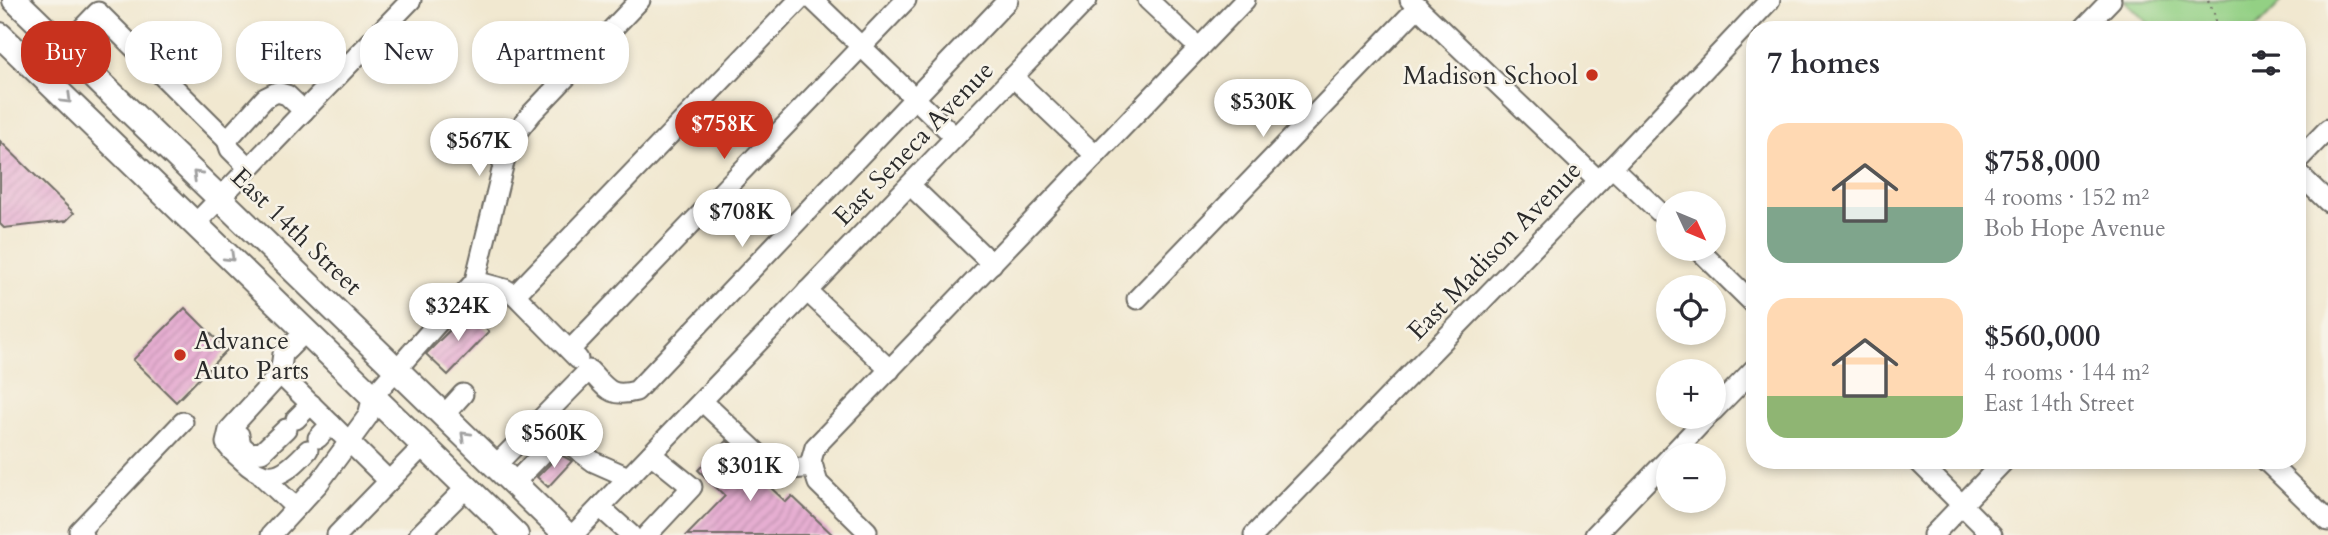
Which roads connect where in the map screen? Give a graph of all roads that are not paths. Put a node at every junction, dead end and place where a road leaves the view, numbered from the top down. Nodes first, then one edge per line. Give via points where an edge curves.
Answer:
1 (15, 0) edge
2 (411, 0) edge
3 (640, 0) edge
4 (799, 0) edge
5 (813, 0) edge
6 (906, 0) edge
7 (1008, 0) edge
8 (1087, 0) edge
9 (1148, 0) edge
10 (1245, 0) edge
11 (1770, 0) edge
12 (2111, 0) edge
13 (1414, 4) edge
14 (37, 21) edge
15 (89, 21) edge
16 (107, 21) edge
17 (1750, 21) edge
18 (2091, 21) edge
19 (111, 25) edge
20 (1746, 25) edge
21 (0, 35) edge
22 (862, 47) junction
23 (1199, 48) junction
24 (1013, 77) junction
25 (102, 84) edge
26 (913, 97) junction
27 (304, 111) junction
28 (2328, 129) edge
29 (955, 137) junction
30 (227, 140) junction
31 (2306, 152) edge
32 (1095, 155) junction
33 (249, 169) junction
34 (1605, 173) junction
35 (2306, 181) edge
36 (910, 185) junction
37 (220, 198) junction
38 (2328, 202) edge
39 (1656, 211) edge
40 (195, 223) junction
41 (1710, 261) edge
42 (992, 264) junction
43 (475, 281) junction
44 (807, 291) junction
45 (515, 295) junction
46 (1746, 296) edge
47 (1138, 299) dead end
48 (306, 331) junction
49 (570, 350) junction
50 (397, 370) junction
51 (589, 370) junction
52 (890, 370) junction
53 (280, 374) junction
54 (1746, 377) edge
55 (463, 394) dead end
56 (373, 396) junction
57 (1726, 397) edge
58 (702, 401) junction
59 (311, 404) junction
60 (443, 415) junction
61 (237, 421) junction
62 (183, 422) dead end
63 (1696, 429) edge
64 (319, 437) junction
65 (349, 442) junction
66 (1682, 443) edge
67 (424, 445) junction
68 (651, 454) junction
69 (496, 465) junction
70 (813, 467) junction
71 (1925, 469) edge
72 (1997, 469) edge
73 (2274, 469) edge
74 (1656, 471) edge
75 (262, 476) junction
76 (628, 477) junction
77 (389, 481) junction
78 (514, 483) junction
79 (467, 487) junction
80 (1962, 504) junction
81 (593, 505) junction
82 (296, 508) junction
83 (2328, 521) edge
84 (83, 535) edge
85 (271, 535) edge
86 (337, 535) edge
87 (419, 535) edge
88 (516, 535) edge
89 (567, 535) edge
90 (573, 535) edge
91 (631, 535) edge
92 (647, 535) edge
93 (866, 535) edge
94 (1254, 535) edge
95 (1595, 535) edge
96 (1933, 535) edge
97 (1992, 535) edge

1 - 14 main road, East 14th Street
2 - 27 street
3 - 43 street via 516,133 506,154
4 - 45 street
5 - 22 street
6 - 22 street
7 - 26 street
8 - 24 street, East Seneca Avenue
9 - 23 street
10 - 23 street
11 - 17 street, East Madison Avenue
12 - 18 street
13 - 34 street
13 - 47 street
15 - 16 street via 98,12
19 - 30 street
20 - 34 street, East Madison Avenue
21 -> 40 main road
22 - 26 street
22 - 49 street
23 - 32 street
24 - 29 street, East Seneca Avenue
24 - 32 street
37 -> 25 main road, East 14th Street
26 - 29 street
26 - 51 street via 636,391 619,395 610,391
27 - 30 street via 277,92 265,98
27 - 33 street
28 - 31 street
29 - 36 street, East Seneca Avenue
30 - 33 street
32 - 42 street
33 - 37 street
34 - 39 street
34 - 94 street, East Madison Avenue
35 - 38 street
36 - 42 street
36 - 44 street, East Seneca Avenue
37 - 40 street
37 - 50 main road, East 14th Street
40 -> 48 main road
41 - 46 street
42 - 52 street
43 - 45 street
43 - 50 street
44 - 52 street
44 - 58 street, East Seneca Avenue
45 - 49 street
48 - 53 street via 283,354
48 - 56 main road
49 - 51 street
50 - 56 street
50 - 60 main road, East 14th Street
51 - 69 street
52 - 70 street via 816,447
53 - 59 street
53 - 61 street
54 - 57 street
55 - 60 street
56 - 65 street via 368,416
56 - 67 main road
58 - 68 street, East Seneca Avenue
58 - 70 street via 768,463 781,470
59 - 61 street via 262,452 250,453 241,445
59 - 64 street
69 -> 60 main road, East 14th Street
61 - 75 street via 226,443
62 - 84 street via 79,531
63 - 66 street
64 - 65 street
64 - 75 street via 293,467
65 - 77 street
65 - 82 street
67 - 77 street
67 - 79 main road
68 - 76 street, East Seneca Avenue
68 - 92 street via 692,487
69 - 78 main road, East 14th Street
70 - 93 street via 818,482
71 - 80 street
72 - 80 street
73 - 83 street
74 - 95 street
75 - 82 street
76 - 78 street via 598,470 564,442 547,449
76 - 81 street, East Seneca Avenue
77 - 86 street
78 - 89 main road, East 14th Street
79 - 87 street
79 - 88 main road
80 - 96 street
80 - 97 street
81 - 90 street, East Seneca Avenue
81 - 91 street
82 - 85 street

